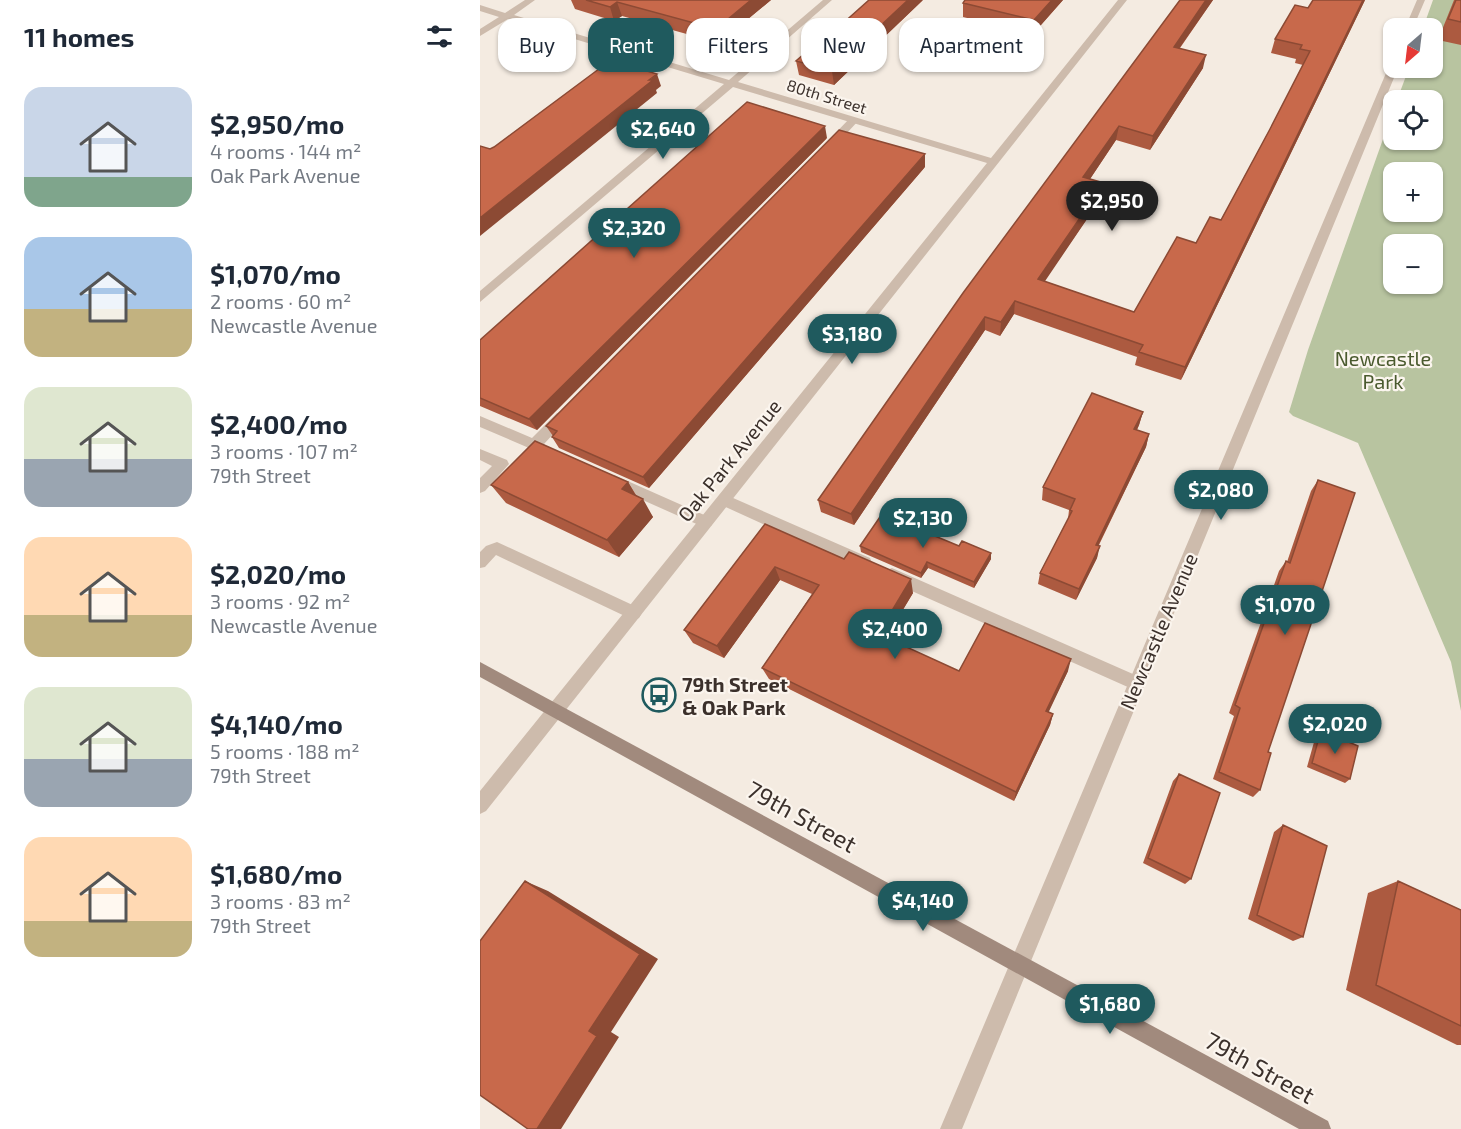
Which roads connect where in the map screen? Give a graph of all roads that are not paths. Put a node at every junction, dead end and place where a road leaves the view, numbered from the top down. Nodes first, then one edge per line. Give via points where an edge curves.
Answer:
1 (531, 0) edge
2 (828, 0) edge
3 (1123, 0) edge
4 (1421, 0) edge
5 (480, 8) edge
6 (507, 16) junction
7 (1413, 18) edge
8 (480, 33) edge
9 (1389, 78) edge
10 (731, 83) junction
11 (854, 120) junction
12 (816, 159) edge
13 (994, 162) junction
14 (480, 298) edge
15 (568, 411) edge
16 (480, 421) edge
17 (534, 445) junction
18 (480, 454) edge
19 (555, 454) edge
20 (596, 473) edge
21 (480, 487) edge
22 (724, 500) junction
23 (706, 522) junction
24 (480, 561) edge
25 (634, 613) junction
26 (480, 669) edge
27 (1136, 683) junction
28 (556, 710) junction
29 (480, 805) edge
30 (1019, 964) junction
31 (951, 1129) edge
32 (1320, 1129) edge

1 - 6 street
2 - 10 street
3 - 13 street, Oak Park Avenue
4 - 7 street
5 - 6 street, 80th Street
6 - 8 street
6 - 10 street, 80th Street
9 - 27 street, Newcastle Avenue
10 - 11 street, 80th Street
10 - 14 street
11 - 12 street
11 - 13 street, 80th Street
13 - 22 street, Oak Park Avenue
15 - 17 street
16 - 17 street
17 - 19 street
18 - 21 street via 502,464
20 - 23 street
22 - 23 street, Oak Park Avenue
22 - 27 street
23 - 25 street, Oak Park Avenue
24 - 25 street via 497,548
25 - 28 street, Oak Park Avenue
26 - 28 main road, 79th Street
27 - 30 street, Newcastle Avenue
28 - 29 street, Oak Park Avenue
28 - 30 main road, 79th Street
30 - 31 street, Newcastle Avenue
30 - 32 main road, 79th Street

